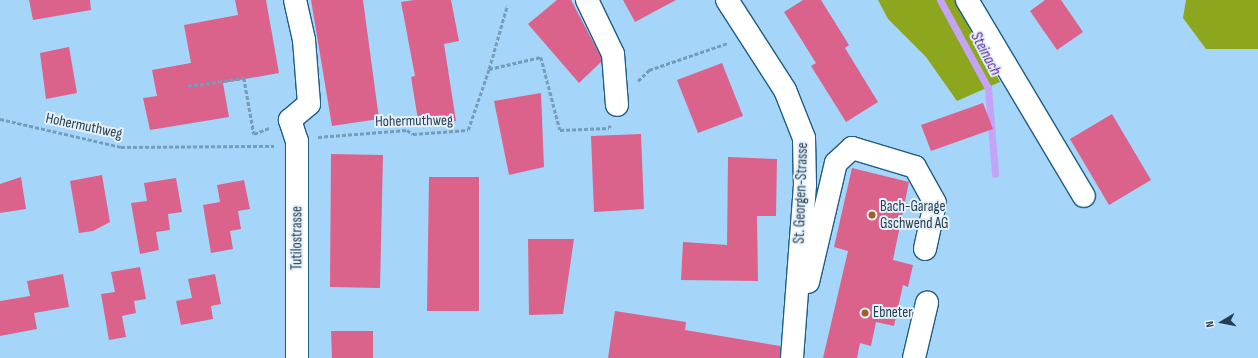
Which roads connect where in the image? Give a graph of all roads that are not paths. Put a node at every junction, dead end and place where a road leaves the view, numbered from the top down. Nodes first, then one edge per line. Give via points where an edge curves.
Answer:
1 (295, 0) edge
2 (587, 0) edge
3 (727, 0) edge
4 (967, 0) edge
5 (617, 105) dead end
6 (1084, 196) dead end
7 (925, 249) dead end
8 (798, 282) junction
9 (927, 303) dead end
10 (297, 358) edge
11 (792, 358) edge
12 (914, 358) edge

1 - 10 street, Tutilostrasse via 304,40 309,104 290,120 297,141
2 - 5 street via 613,54
3 - 8 street, St. Georgen-Strasse via 785,90 804,138 805,185
4 - 6 street
7 - 8 street via 935,203 915,167 852,148 836,163 808,283
8 - 11 street, St. Georgen-Strasse
9 - 12 street

